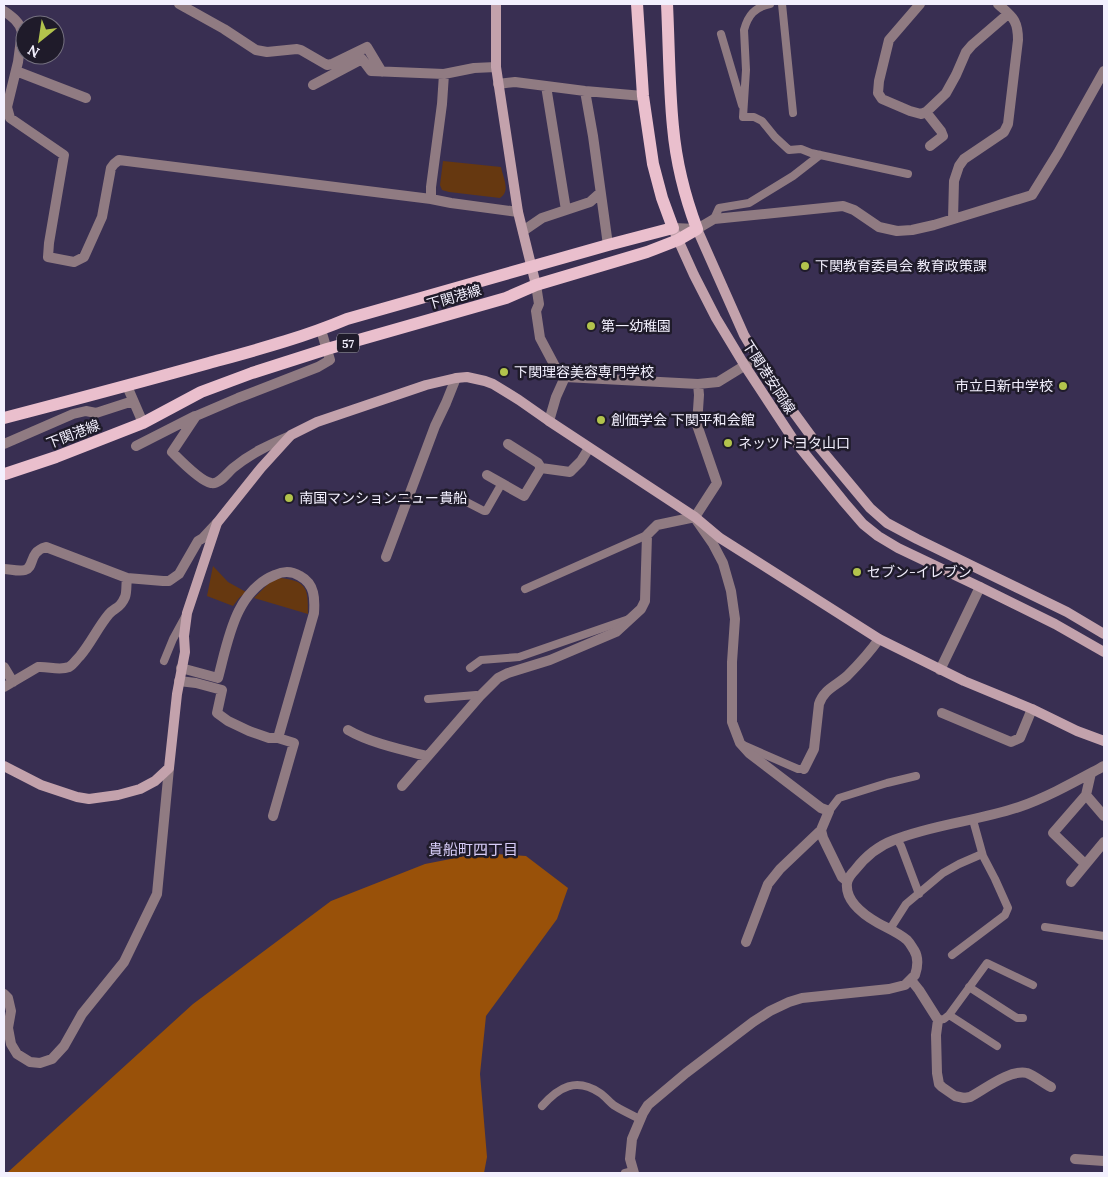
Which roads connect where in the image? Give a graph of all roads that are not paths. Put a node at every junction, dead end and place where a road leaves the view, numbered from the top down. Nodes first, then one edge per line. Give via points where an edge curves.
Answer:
1 (179, 4) edge
2 (496, 4) edge
3 (637, 4) edge
4 (667, 4) edge
5 (770, 4) edge
6 (782, 4) edge
7 (920, 4) edge
8 (998, 4) edge
9 (4, 11) edge
10 (1008, 14) junction
11 (721, 34) dead end
12 (496, 67) junction
13 (16, 71) junction
14 (1104, 71) edge
15 (382, 72) junction
16 (444, 74) junction
17 (498, 84) junction
18 (313, 85) dead end
19 (546, 86) junction
20 (585, 91) junction
21 (643, 96) junction
22 (86, 98) dead end
23 (744, 109) junction
24 (926, 112) junction
25 (793, 113) dead end
26 (930, 146) dead end
27 (820, 155) junction
28 (908, 174) dead end
29 (600, 193) junction
30 (431, 199) junction
31 (566, 210) junction
32 (518, 212) junction
33 (714, 219) junction
34 (953, 219) junction
35 (673, 228) junction
36 (697, 229) junction
37 (522, 231) junction
38 (678, 240) junction
39 (608, 245) junction
40 (531, 267) junction
41 (536, 286) junction
42 (321, 330) junction
43 (327, 349) junction
44 (757, 358) junction
45 (745, 366) junction
46 (565, 377) junction
47 (456, 378) junction
48 (698, 384) junction
49 (127, 386) junction
50 (133, 401) junction
51 (196, 416) junction
52 (4, 418) edge
53 (549, 421) junction
54 (143, 423) junction
55 (291, 435) junction
56 (4, 444) edge
57 (508, 444) dead end
58 (136, 446) dead end
59 (589, 448) junction
60 (541, 468) junction
61 (5, 474) dead end
62 (488, 475) dead end
63 (502, 483) junction
64 (457, 497) dead end
65 (695, 517) junction
66 (217, 523) junction
67 (647, 535) junction
68 (386, 557) dead end
69 (4, 568) edge
70 (127, 578) junction
71 (980, 587) junction
72 (525, 589) dead end
73 (187, 613) junction
74 (633, 617) junction
75 (1104, 634) edge
76 (879, 639) junction
77 (1104, 652) edge
78 (164, 661) dead end
79 (4, 667) edge
80 (181, 668) junction
81 (470, 668) dead end
82 (940, 670) junction
83 (179, 681) junction
84 (13, 682) junction
85 (4, 687) edge
86 (480, 696) junction
87 (428, 699) dead end
88 (1032, 709) junction
89 (942, 713) dead end
90 (348, 730) dead end
91 (278, 738) junction
92 (1104, 741) edge
93 (740, 744) junction
94 (427, 756) junction
95 (4, 766) edge
96 (1104, 766) edge
97 (169, 768) junction
98 (804, 769) joint
99 (1091, 773) junction
100 (916, 776) dead end
101 (402, 786) dead end
102 (1086, 795) junction
103 (829, 812) junction
104 (273, 816) dead end
105 (1104, 816) edge
106 (973, 820) junction
107 (821, 830) junction
108 (897, 839) junction
109 (1104, 842) edge
110 (982, 854) junction
111 (1085, 864) junction
112 (847, 881) junction
113 (1071, 882) dead end
114 (919, 894) junction
115 (1045, 927) dead end
116 (890, 930) junction
117 (1104, 936) edge
118 (746, 942) dead end
119 (952, 955) dead end
120 (911, 980) junction
121 (1033, 985) dead end
122 (969, 987) junction
123 (4, 994) edge
124 (949, 1015) junction
125 (1023, 1018) dead end
126 (938, 1020) junction
127 (996, 1046) dead end
128 (1051, 1087) dead end
129 (542, 1106) dead end
130 (640, 1119) junction
131 (1075, 1158) dead end
132 (1104, 1161) edge
133 (630, 1173) edge

1 - 15 street via 256,50 297,49 327,65 367,48
2 - 12 street
3 - 21 main road
4 - 36 main road via 673,128 689,208
5 - 23 lane via 752,13 744,30
6 - 25 lane
7 - 24 street via 889,40 878,93 882,99 910,111
8 - 10 street
9 - 13 street via 13,17 22,32
10 - 24 street via 966,52 946,93
10 - 34 street via 1018,30 1018,40 1008,124 1004,132 964,159 959,166 954,181
11 - 23 lane
12 - 16 street
12 - 17 street
13 - 22 street
13 - 30 street via 7,107 10,118 64,155 48,256 74,262 84,256 102,217 111,168 119,160
14 - 34 street via 1032,195
15 - 16 street
15 - 18 street via 371,71 362,59
16 - 30 street
17 - 19 street via 515,82
17 - 32 street
19 - 20 street
19 - 31 street
20 - 21 street
20 - 29 street
21 - 35 main road via 653,164
23 - 27 lane via 744,117 762,120 786,148
24 - 26 street via 943,136
27 - 28 lane
27 - 33 lane via 749,203 719,208
29 - 31 street via 590,202
29 - 39 street
30 - 32 street
31 - 37 street via 542,218
32 - 37 street
33 - 34 street via 843,206 879,226 897,231
33 - 36 street
35 - 36 street
35 - 38 street, 下関港安岡線
35 - 39 main road, 下関港線 / 57
36 - 38 main road, 下関港線 / 57
36 - 44 street, 下関港安岡線
37 - 40 street
38 - 41 main road, 下関港線 / 57
38 - 45 street, 下関港安岡線 via 716,318
39 - 40 main road, 下関港線 / 57
40 - 41 street
40 - 42 main road, 下関港線 / 57 via 347,319
41 - 43 main road, 下関港線 / 57 via 506,298
41 - 46 street via 540,338 557,370
42 - 43 street
42 - 49 main road, 下関港線 / 57
43 - 51 street via 330,360 318,367
43 - 54 main road, 下関港線 / 57 via 220,384
44 - 45 street
44 - 75 street, 下関港安岡線 via 819,448 870,508 887,523 1067,612
45 - 48 street via 718,382
45 - 71 street, 下関港安岡線 via 793,439 863,524 898,548
46 - 48 street
46 - 53 street
47 - 53 street via 467,377 493,384
47 - 55 street via 324,420
47 - 68 street
48 - 65 street via 697,425 717,483
49 - 50 street
49 - 52 main road, 下関港線 / 57
50 - 54 street
50 - 56 street via 96,413 73,414
51 - 55 street via 172,452 210,483 218,482 260,449
51 - 58 street
53 - 59 street
54 - 61 main road, 下関港線 / 57
55 - 66 street
57 - 60 street
59 - 60 street via 570,472
59 - 65 street
60 - 63 street via 524,496
62 - 63 street
63 - 64 lane via 484,511
65 - 67 street via 657,525
65 - 76 street via 720,538
65 - 93 street via 723,563 731,591 735,619 732,722
66 - 70 street via 198,541 175,578 163,582
66 - 73 street
67 - 72 lane
67 - 74 street via 645,601
69 - 70 street via 26,570 35,553 46,547
70 - 84 street via 125,598 118,608 110,612 72,665 60,669 38,667
71 - 77 street, 下関港安岡線
71 - 82 street
73 - 78 lane
73 - 80 street
74 - 81 lane via 519,657 480,660
74 - 86 street via 616,632 498,678
76 - 82 street
76 - 98 street via 847,676 825,692 820,700 814,749
79 - 84 street
80 - 83 street
80 - 91 street via 218,678 233,622 244,600 262,582 282,572 306,580 314,594 314,613
82 - 88 street
83 - 91 street via 222,690 217,713 250,731
83 - 97 street
84 - 85 street
86 - 87 lane
86 - 94 street
88 - 89 street via 1020,738 1011,742
88 - 92 street
90 - 94 street
91 - 104 street via 294,743
93 - 98 lane
93 - 103 street
94 - 101 street
95 - 97 street via 41,785 89,798 140,789
96 - 99 street
97 - 123 street via 158,894 124,962 82,1014 64,1046 52,1059 30,1062 17,1054 11,1044 8,1028 11,1011
99 - 102 street
99 - 106 street via 1018,808
100 - 103 lane via 839,798
102 - 105 street
102 - 111 street via 1053,832
103 - 107 street
106 - 108 street
106 - 110 lane
107 - 112 street via 842,877
107 - 118 street via 768,884
108 - 112 street via 872,852
108 - 114 lane
109 - 111 street
110 - 114 lane via 943,873
110 - 119 lane via 1008,908 1005,915
111 - 113 street
112 - 116 street via 856,906
114 - 116 lane via 906,904
115 - 117 lane
116 - 120 street via 908,941 917,955 916,975
120 - 126 street
120 - 130 street via 889,989 802,998 770,1011 686,1073 648,1105
121 - 122 lane via 987,963
122 - 124 lane
122 - 125 lane via 1017,1018
124 - 126 lane
124 - 127 lane
126 - 128 street via 939,1084 955,1096 970,1097 1017,1073 1029,1074
129 - 130 lane via 570,1085 579,1085 602,1094 614,1106
130 - 133 street via 630,1150
131 - 132 street

